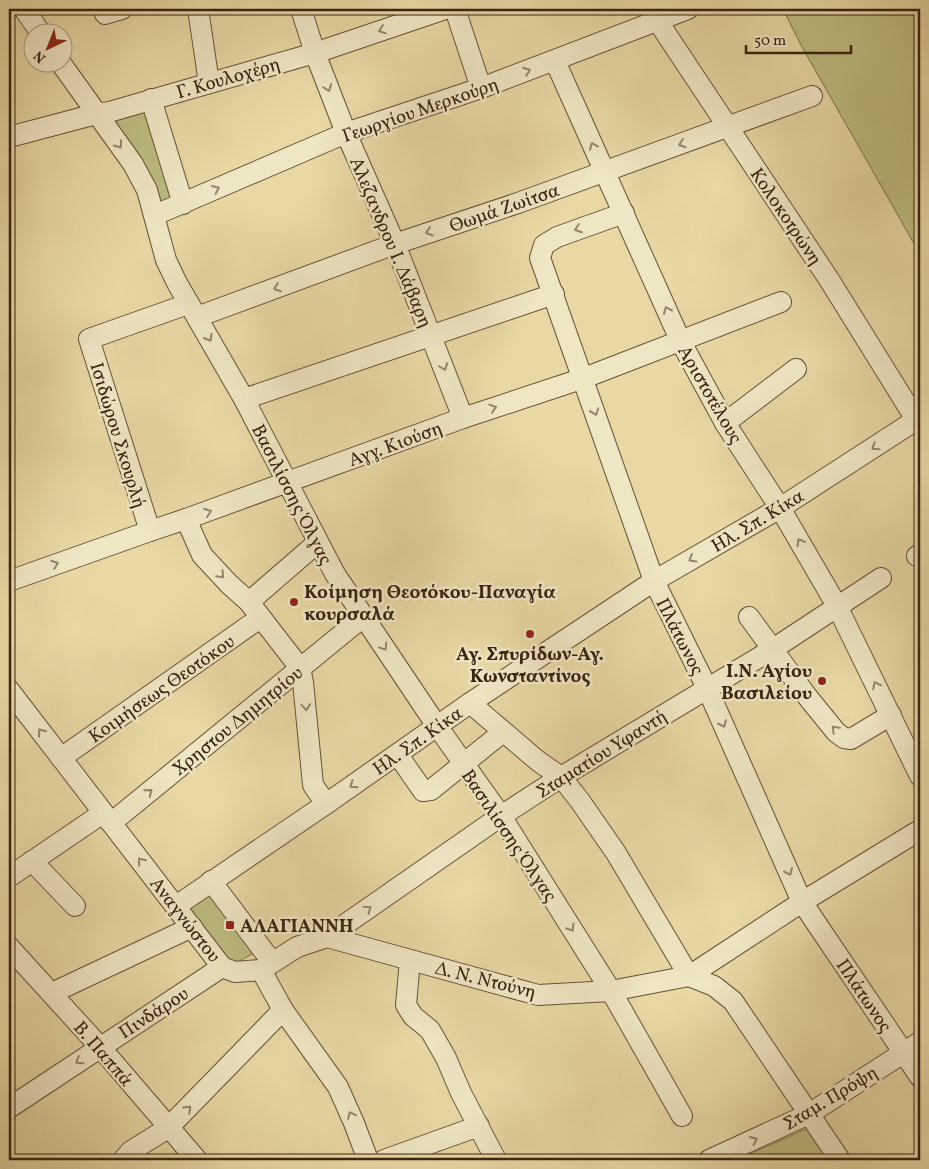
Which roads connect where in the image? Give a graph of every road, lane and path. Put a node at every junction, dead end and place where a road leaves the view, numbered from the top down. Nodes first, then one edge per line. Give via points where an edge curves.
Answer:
1 (24, 9) edge
2 (198, 9) edge
3 (301, 9) edge
4 (445, 9) edge
5 (455, 9) edge
6 (688, 9) edge
7 (653, 15) edge
8 (33, 22) edge
9 (315, 53) junction
10 (555, 61) junction
11 (67, 72) edge
12 (209, 83) junction
13 (481, 88) junction
14 (812, 96) dead end
15 (151, 100) junction
16 (96, 114) junction
17 (728, 127) junction
18 (346, 133) junction
19 (9, 136) edge
20 (605, 172) junction
21 (183, 204) junction
22 (624, 213) junction
23 (155, 215) junction
24 (395, 244) junction
25 (554, 294) junction
26 (781, 302) dead end
27 (192, 311) junction
28 (431, 334) junction
29 (89, 339) joint
30 (681, 342) junction
31 (796, 369) dead end
32 (584, 378) junction
33 (244, 399) junction
34 (464, 418) junction
35 (725, 423) junction
36 (918, 423) edge
37 (288, 483) junction
38 (780, 508) junction
39 (186, 519) junction
40 (150, 531) junction
41 (318, 543) junction
42 (880, 578) dead end
43 (9, 581) edge
44 (654, 581) junction
45 (837, 606) junction
46 (255, 610) junction
47 (363, 616) junction
48 (750, 617) dead end
49 (773, 648) junction
50 (300, 668) junction
51 (708, 688) junction
52 (9, 690) edge
53 (470, 703) junction
54 (891, 715) junction
55 (437, 726) junction
56 (503, 732) junction
57 (398, 755) junction
58 (61, 758) junction
59 (463, 764) junction
60 (920, 776) edge
61 (561, 777) junction
62 (326, 804) junction
63 (501, 816) junction
64 (107, 818) junction
65 (920, 830) edge
66 (32, 861) junction
67 (9, 877) edge
68 (211, 882) junction
69 (802, 902) junction
70 (74, 906) dead end
71 (176, 906) junction
72 (192, 927) junction
73 (328, 937) junction
74 (9, 947) edge
75 (410, 960) junction
76 (266, 966) junction
77 (222, 967) junction
78 (689, 976) junction
79 (611, 991) junction
80 (52, 993) junction
81 (283, 1010) junction
82 (100, 1047) junction
83 (912, 1047) edge
84 (920, 1076) edge
85 (9, 1108) edge
86 (809, 1114) junction
87 (682, 1116) dead end
88 (479, 1126) junction
89 (168, 1128) junction
90 (716, 1159) edge
91 (123, 1160) edge
92 (197, 1160) edge
93 (368, 1160) edge
94 (384, 1160) edge
95 (496, 1160) edge
96 (840, 1160) edge

1 - 8 street
2 - 12 street
3 - 9 street, Αλεζανδρου Ι. Δάβαρη
4 -> 9 street, Γ. Κουλοχέρη
5 - 13 street
6 - 7 street, Γεωργίου Μερκούρη
7 - 10 street, Γεωργίου Μερκούρη
7 - 17 street, Κολοκοτρώνη
9 - 12 street, Γ. Κουλοχέρη
9 -> 18 street, Αλεζανδρου Ι. Δάβαρη
13 -> 10 street, Γεωργίου Μερκούρη
20 -> 10 street, Αριστοτέλους
11 - 16 street, Βασιλίσσης Όλγας
12 - 15 street, Γ. Κουλοχέρη
13 - 18 street, Γεωργίου Μερκούρη
14 - 17 street, Θωμά Ζωίτσα
15 - 16 street, Γ. Κουλοχέρη
15 - 21 street
16 - 19 street, Γ. Κουλοχέρη
16 -> 23 street, Βασιλίσσης Όλγας via 133,164 147,190
17 -> 20 street, Θωμά Ζωίτσα
17 - 36 street, Κολοκοτρώνη via 830,281
21 -> 18 street, Γεωργίου Μερκούρη
18 - 24 street, Αλεζανδρου Ι. Δάβαρη
20 - 22 street, Αριστοτέλους
20 -> 24 street, Θωμά Ζωίτσα
21 - 23 street, Γεωργίου Μερκούρη
22 -> 25 street, Πλάτωνος via 557,237 544,245 540,258
30 -> 22 street, Αριστοτέλους
23 - 27 street, Βασιλίσσης Όλγας via 166,260
24 -> 27 street, Θωμά Ζωίτσα
24 - 28 street, Αλεζανδρου Ι. Δάβαρη
25 - 28 street
25 - 32 street, Πλάτωνος
26 - 30 street, Αγγ. Κιούση
27 - 29 street, Θωμά Ζωίτσα
27 -> 33 street, Βασιλίσσης Όλγας
28 - 33 street
28 -> 34 street, Αλεζανδρου Ι. Δάβαρη
29 - 40 street, Ισιδώρου Σκουρλή
30 - 32 street, Αγγ. Κιούση
30 - 35 street, Αριστοτέλους
31 - 35 street
34 -> 32 street, Αγγ. Κιούση
32 -> 44 street, Πλάτωνος
33 - 37 street, Βασιλίσσης Όλγας
34 - 37 street, Αγγ. Κιούση
35 - 38 street, Αριστοτέλους
36 -> 38 street, Ηλ. Σπ. Κίκα
39 -> 37 street, Αγγ. Κιούση
37 - 41 street, Βασιλίσσης Όλγας
38 -> 44 street, Ηλ. Σπ. Κίκα
45 -> 38 street, Αριστοτέλους
39 - 40 street, Αγγ. Κιούση
39 -> 46 street via 202,555
43 -> 40 street, Αγγ. Κιούση
41 - 46 street, Κοιμήσεως Θεοτόκου
41 - 47 street, Βασιλίσσης Όλγας via 334,574
42 - 45 street, Σταματίου Υφαντή
44 - 51 street, Πλάτωνος
44 - 53 street, Ηλ. Σπ. Κίκα
45 - 49 street, Σταματίου Υφαντή
54 -> 45 street, Αριστοτέλους
46 - 50 street
46 - 58 street, Κοιμήσεως Θεοτόκου
47 - 50 street, Χρηστου Δημητρίου
47 -> 55 street, Βασιλίσσης Όλγας
48 - 49 street
49 - 51 street, Σταματίου Υφαντή
54 -> 49 street via 851,739 844,738 806,695
50 -> 62 street via 313,785
64 -> 50 street, Χρηστου Δημητρίου
51 - 61 street, Σταματίου Υφαντή
51 -> 69 street, Πλάτωνος
58 -> 52 street, Αναγνώστου
53 - 55 street, Ηλ. Σπ. Κίκα
53 - 56 street
54 - 60 street, Αριστοτέλους
55 - 57 street, Ηλ. Σπ. Κίκα
55 - 59 street, Βασιλίσσης Όλγας
56 - 59 street
56 - 61 street
57 - 59 street via 423,791 431,790
57 -> 62 street, Ηλ. Σπ. Κίκα
58 - 64 street, Αναγνώστου
59 - 63 street, Βασιλίσσης Όλγας
61 - 63 street, Σταματίου Υφαντή
61 - 78 street via 616,853
62 - 68 street, Ηλ. Σπ. Κίκα
73 -> 63 street, Σταματίου Υφαντή
63 -> 79 street, Βασιλίσσης Όλγας
64 - 66 street, Χρηστου Δημητρίου
71 -> 64 street, Αναγνώστου
65 - 69 street, Δ. Ν. Ντούνη
66 - 67 street, Χρηστου Δημητρίου
66 - 70 street
68 - 71 street, Ηλ. Σπ. Κίκα
68 - 76 street
69 - 78 street, Δ. Ν. Ντούνη
69 - 83 street, Πλάτωνος
71 - 72 street, Αναγνώστου
72 - 77 street, Αναγνώστου
72 - 80 street
73 - 75 street, Δ. Ν. Ντούνη
73 - 76 street via 297,947
74 - 80 street, Β. Παππά
75 - 79 street, Δ. Ν. Ντούνη via 538,994
75 - 88 street via 406,1004 413,1016 430,1030
76 - 77 street, Αναγνώστου via 235,972
76 - 81 street
77 - 82 street, Πινδάρου
78 - 79 street, Δ. Ν. Ντούνη
78 - 86 street via 714,986 733,1001
79 - 87 street, Βασιλίσσης Όλγας
80 - 82 street, Β. Παππά
89 -> 81 street
93 -> 81 street via 338,1087
82 -> 85 street, Πινδάρου
82 - 89 street, Β. Παππά
83 - 84 street, Πλάτωνος
83 - 86 street, Σταμ. Πρόψη
90 -> 86 street, Σταμ. Πρόψη
86 - 96 street
88 - 94 street
88 - 95 street
89 - 91 street via 131,1151
89 - 92 street, Β. Παππά

